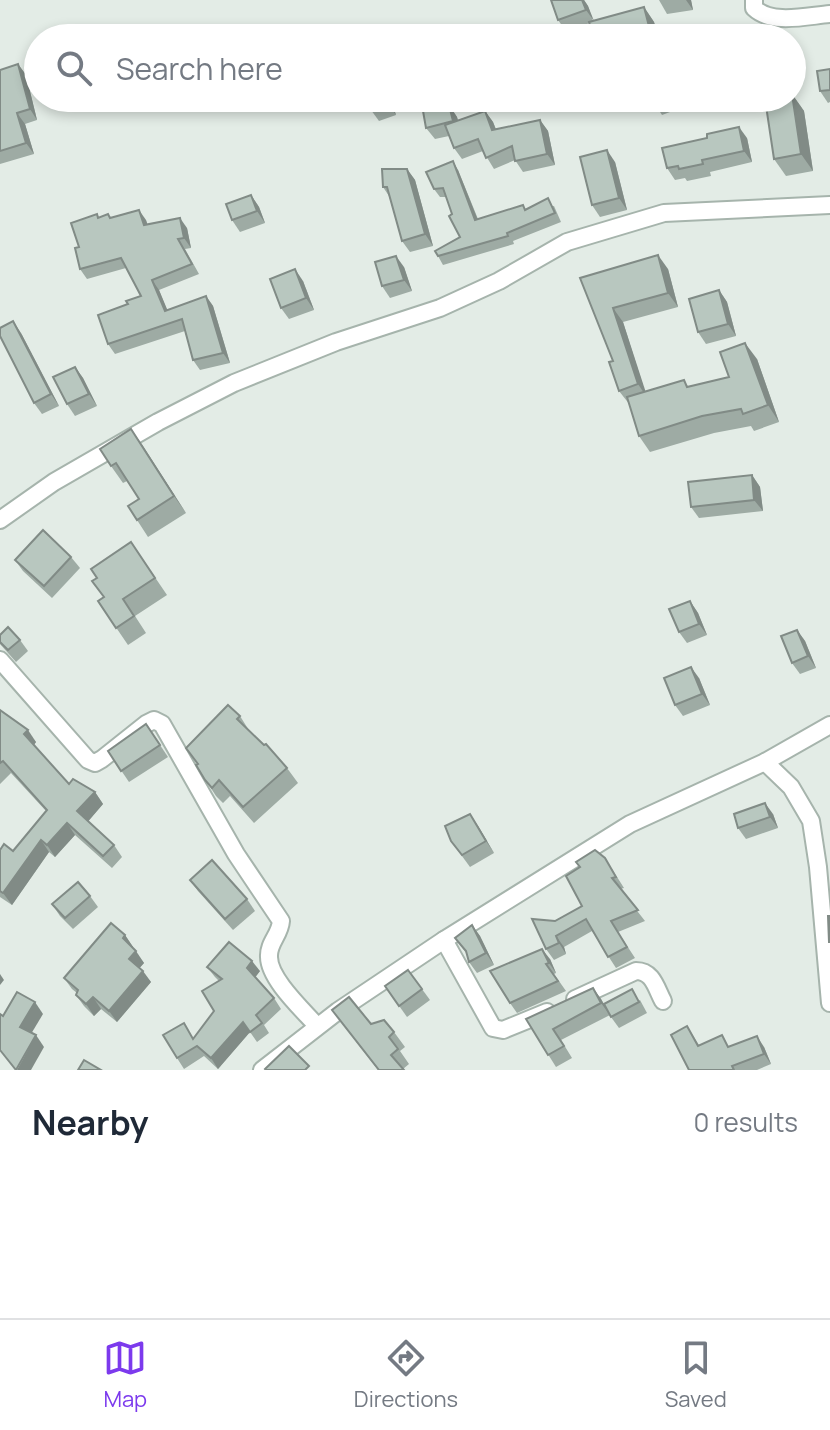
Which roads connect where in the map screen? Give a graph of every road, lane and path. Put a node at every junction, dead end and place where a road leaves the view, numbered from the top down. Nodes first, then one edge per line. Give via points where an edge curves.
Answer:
1 (754, 0) edge
2 (830, 14) edge
3 (830, 205) edge
4 (0, 520) edge
5 (0, 660) edge
6 (830, 725) edge
7 (765, 762) junction
8 (444, 940) junction
9 (663, 1001) dead end
10 (830, 1003) edge
11 (317, 1026) junction
12 (262, 1070) edge

1 - 2 street via 762,16
3 - 4 street via 664,213 567,242 440,308 234,383 54,482
5 - 11 street via 95,763 146,724 162,724 281,921 268,957 271,968
6 - 7 street
7 - 8 street via 630,824
7 - 10 street via 791,787 811,821
8 - 9 street via 493,1028 517,1026 636,971 649,974
8 - 11 street
11 - 12 street

